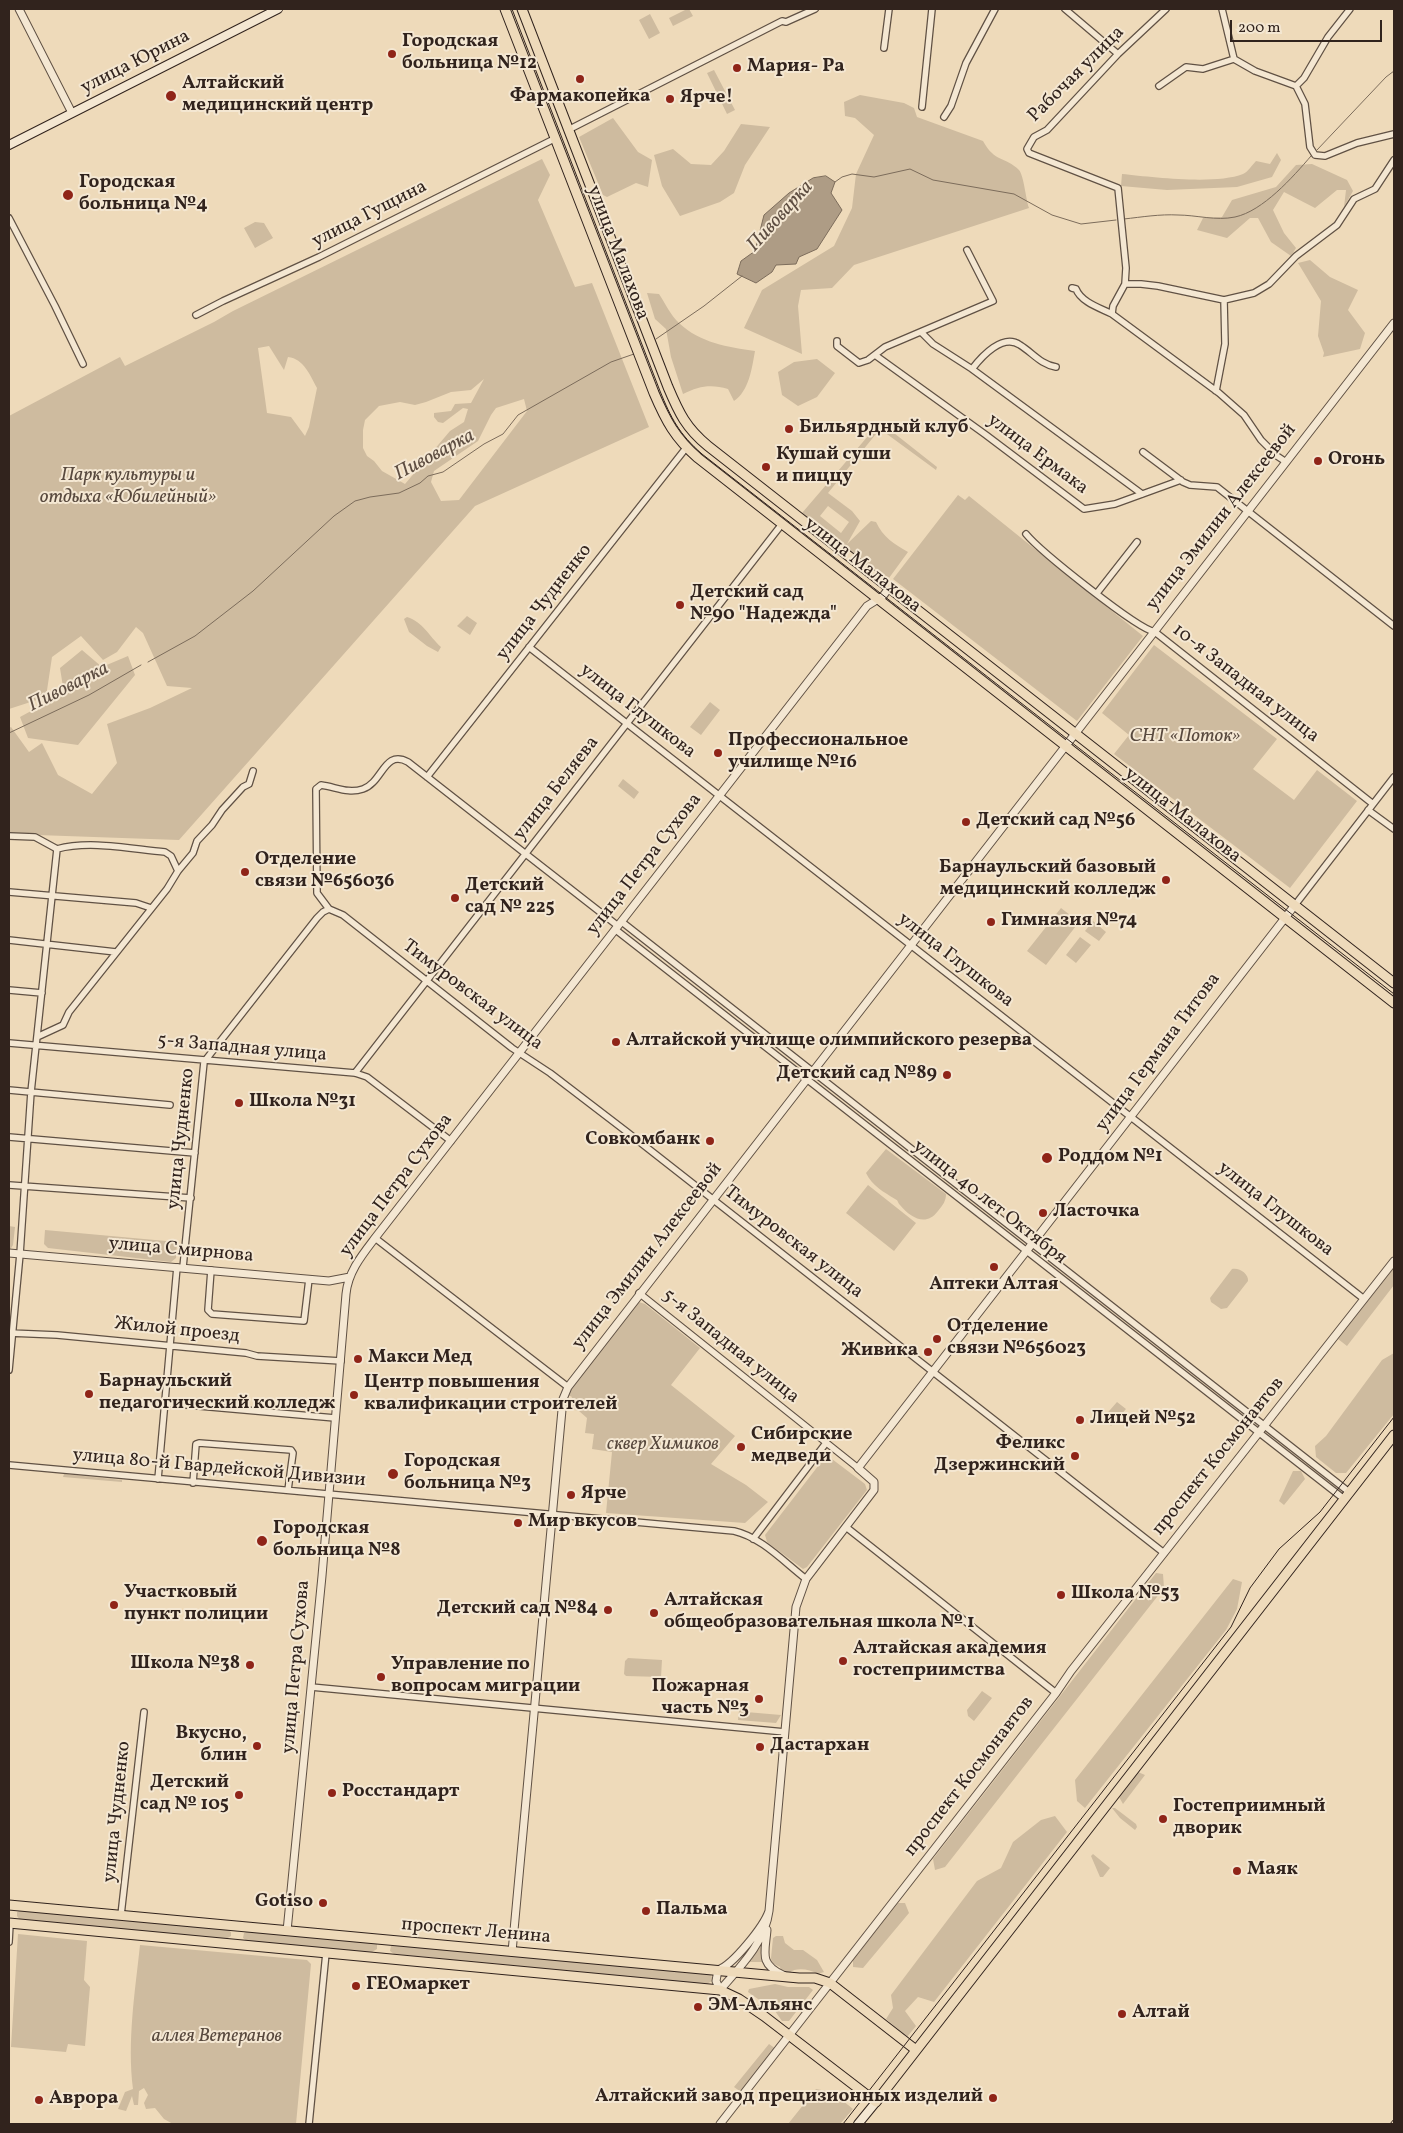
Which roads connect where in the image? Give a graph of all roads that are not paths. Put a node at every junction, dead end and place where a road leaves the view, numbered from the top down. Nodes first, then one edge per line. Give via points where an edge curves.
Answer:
1 (19, 9) edge
2 (278, 9) edge
3 (505, 9) edge
4 (522, 9) edge
5 (815, 9) edge
6 (888, 9) edge
7 (932, 9) edge
8 (994, 9) edge
9 (1065, 9) edge
10 (1166, 9) edge
11 (1222, 9) edge
12 (1350, 9) edge
13 (884, 48) dead end
14 (1118, 54) junction
15 (1234, 59) junction
16 (1159, 86) dead end
17 (1296, 86) junction
18 (922, 107) dead end
19 (72, 113) junction
20 (944, 117) dead end
21 (568, 130) junction
22 (1394, 134) edge
23 (556, 138) junction
24 (9, 145) edge
25 (1394, 160) edge
26 (9, 218) edge
27 (967, 250) dead end
28 (1125, 284) junction
29 (1072, 288) dead end
30 (1224, 300) junction
31 (1112, 314) junction
32 (196, 315) dead end
33 (1394, 323) edge
34 (921, 332) junction
35 (838, 341) dead end
36 (875, 354) junction
37 (83, 364) dead end
38 (1056, 366) dead end
39 (972, 369) junction
40 (1216, 391) junction
41 (686, 448) junction
42 (1143, 452) dead end
43 (1286, 462) junction
44 (1180, 480) junction
45 (1142, 494) junction
46 (1247, 511) junction
47 (782, 524) junction
48 (1026, 534) dead end
49 (1136, 542) dead end
50 (889, 588) junction
51 (1097, 593) junction
52 (878, 600) junction
53 (1394, 626) edge
54 (1155, 632) junction
55 (529, 647) junction
56 (627, 723) junction
57 (1076, 734) junction
58 (1067, 746) junction
59 (253, 771) dead end
60 (427, 777) junction
61 (1394, 777) edge
62 (720, 796) junction
63 (1373, 804) junction
64 (1368, 810) junction
65 (1394, 830) edge
66 (9, 836) edge
67 (56, 849) junction
68 (526, 853) junction
69 (178, 871) junction
70 (9, 892) edge
71 (52, 896) junction
72 (1295, 905) junction
73 (151, 908) junction
74 (329, 909) junction
75 (1285, 917) junction
76 (619, 926) junction
77 (9, 940) edge
78 (48, 943) junction
79 (911, 946) junction
80 (116, 952) junction
81 (426, 982) junction
82 (1394, 983) edge
83 (9, 990) edge
84 (42, 992) junction
85 (1394, 1003) edge
86 (37, 1038) junction
87 (9, 1043) edge
88 (37, 1046) junction
89 (520, 1053) junction
90 (204, 1062) junction
91 (812, 1072) junction
92 (355, 1073) junction
93 (806, 1080) junction
94 (9, 1090) edge
95 (31, 1092) junction
96 (170, 1105) dead end
97 (1131, 1117) junction
98 (9, 1137) edge
99 (28, 1139) junction
100 (451, 1141) junction
101 (195, 1153) junction
102 (9, 1185) edge
103 (24, 1186) junction
104 (191, 1198) junction
105 (712, 1199) junction
106 (375, 1238) junction
107 (1032, 1243) junction
108 (1026, 1251) junction
109 (9, 1253) edge
110 (20, 1254) junction
111 (1394, 1261) edge
112 (180, 1267) junction
113 (211, 1270) junction
114 (350, 1277) junction
115 (309, 1279) junction
116 (639, 1294) junction
117 (1364, 1300) junction
118 (10, 1333) edge
119 (171, 1346) junction
120 (341, 1361) junction
121 (9, 1370) edge
122 (932, 1372) junction
123 (568, 1387) junction
124 (165, 1403) junction
125 (335, 1418) junction
126 (1265, 1426) junction
127 (1259, 1433) junction
128 (1394, 1435) edge
129 (826, 1443) junction
130 (9, 1465) edge
131 (858, 1468) junction
132 (158, 1479) junction
133 (193, 1483) junction
134 (288, 1490) junction
135 (328, 1494) junction
136 (1347, 1496) junction
137 (551, 1514) junction
138 (846, 1527) junction
139 (753, 1538) junction
140 (1164, 1553) junction
141 (806, 1579) junction
142 (311, 1687) junction
143 (1056, 1693) junction
144 (534, 1708) junction
145 (144, 1712) dead end
146 (785, 1732) junction
147 (10, 1905) edge
148 (769, 1911) junction
149 (121, 1915) junction
150 (767, 1923) junction
151 (9, 1924) edge
152 (238, 1926) junction
153 (288, 1931) junction
154 (385, 1940) junction
155 (9, 1942) edge
156 (236, 1944) junction
157 (512, 1952) junction
158 (326, 1953) junction
159 (383, 1958) junction
160 (718, 1970) junction
161 (736, 1972) junction
162 (788, 1977) junction
163 (830, 1982) junction
164 (720, 1990) junction
165 (789, 2035) junction
166 (916, 2050) junction
167 (876, 2102) junction
168 (309, 2124) edge
169 (720, 2124) edge
170 (858, 2124) edge

1 - 19 street
2 - 19 main road, улица Юрина
3 - 23 main road, улица Малахова
4 - 21 main road, улица Малахова
5 - 21 street via 782,21
6 - 13 street
7 - 18 street
8 - 20 street via 966,62
9 - 14 street
10 - 14 street, Рабочая улица
11 - 15 street
12 - 17 street
14 - 28 street, Рабочая улица via 1047,130 1030,142 1027,149 1028,153 1118,188
15 - 16 street via 1203,69 1186,67
15 - 17 street via 1254,72
17 - 22 street via 1305,104 1310,147 1316,155 1325,156
19 - 24 main road, улица Юрина
21 - 50 main road, улица Малахова via 668,387 689,429
23 - 32 street, улица Гущина
23 - 41 main road, улица Малахова via 658,402 672,432
25 - 30 street via 1375,189 1354,199 1337,225 1296,256 1269,284 1254,293
26 - 37 street
27 - 34 street via 993,301
28 - 30 street via 1158,286
28 - 31 street
29 - 31 street via 1085,300
30 - 40 street via 1225,344
31 - 40 street
33 - 43 street, улица Эмилии Алексеевой
34 - 36 street
34 - 39 street via 933,344
35 - 36 street via 837,346 859,363
36 - 45 street, улица Ермака via 1084,509 1115,504
38 - 39 street via 1048,365 1013,341 993,348
39 - 45 street
40 - 43 street via 1244,415 1261,440
41 - 47 main road, улица Малахова
41 - 55 street, улица Чудненко
42 - 44 street
43 - 46 street, улица Эмилии Алексеевой
44 - 45 street
44 - 46 street via 1190,485 1217,487
46 - 53 street
46 - 54 street, улица Эмилии Алексеевой
47 - 52 main road, улица Малахова
47 - 56 street, улица Беляева
48 - 51 street, 10-я Западная улица
49 - 51 street
50 - 52 street, улица Петра Сухова
50 - 57 main road, улица Малахова
51 - 54 street, 10-я Западная улица via 1145,629
52 - 58 main road, улица Малахова
52 - 62 street, улица Петра Сухова via 867,606
54 - 57 street, улица Эмилии Алексеевой
54 - 63 street, 10-я Западная улица
55 - 56 street, улица Глушкова
55 - 60 street, улица Чудненко
56 - 62 street, улица Глушкова
56 - 68 street, улица Беляева
57 - 58 street, улица Эмилии Алексеевой
57 - 72 main road, улица Малахова
58 - 75 main road, улица Малахова
58 - 79 street, улица Эмилии Алексеевой
59 - 69 street via 249,784 243,786 222,810
60 - 68 street, улица 40 лет Октября
60 - 74 street, улица 40 лет Октября via 408,762 396,758 365,788 342,791 321,785 316,789 317,893
61 - 63 street, улица Германа Титова
62 - 76 street, улица Петра Сухова
62 - 79 street, улица Глушкова
63 - 64 street, улица Германа Титова
64 - 65 street
64 - 72 street, улица Германа Титова
66 - 67 street via 35,837
67 - 69 street via 103,846 166,852 172,856
67 - 71 street
68 - 76 street, улица 40 лет Октября
68 - 81 street, улица Беляева
69 - 73 street
70 - 71 street
71 - 73 street via 136,903
71 - 78 street
72 - 75 street, улица Германа Титова
72 - 82 main road, улица Малахова
73 - 80 street
74 - 81 street, Тимуровская улица via 343,915
74 - 90 street, улица Чудненко via 317,918
75 - 85 main road, улица Малахова
75 - 97 street, улица Германа Титова
76 - 89 street, улица Петра Сухова
76 - 91 street, улица 40 лет Октября
76 - 93 street, улица 40 лет Октября
77 - 78 street
78 - 80 street
78 - 84 street
79 - 91 street, улица Эмилии Алексеевой
79 - 97 street, улица Глушкова
80 - 86 street via 63,1025
81 - 89 street, Тимуровская улица
81 - 92 street, улица Беляева
83 - 84 street
84 - 86 street
86 - 88 street
87 - 88 street, 5-я Западная улица
88 - 90 street, 5-я Западная улица
88 - 95 street
89 - 100 street, улица Петра Сухова
89 - 105 street, Тимуровская улица
90 - 92 street, 5-я Западная улица
90 - 101 street, улица Чудненко
91 - 93 street, улица Эмилии Алексеевой
91 - 107 street, улица 40 лет Октября
92 - 100 street, 5-я Западная улица via 367,1078
93 - 105 street, улица Эмилии Алексеевой
93 - 108 street, улица 40 лет Октября
94 - 95 street
95 - 96 street
95 - 99 street
97 - 107 street, улица Германа Титова
97 - 117 street, улица Глушкова
98 - 99 street
99 - 101 street
99 - 103 street
100 - 106 street, улица Петра Сухова
101 - 104 street, улица Чудненко
102 - 103 street
103 - 104 street
103 - 110 street
104 - 112 street, улица Чудненко
105 - 116 street, улица Эмилии Алексеевой
105 - 122 street, Тимуровская улица
106 - 114 street, улица Петра Сухова
106 - 123 street
107 - 108 street, улица Германа Титова
107 - 126 street, улица 40 лет Октября
108 - 122 street, улица Германа Титова
108 - 127 street, улица 40 лет Октября
109 - 110 street, улица Смирнова
110 - 112 street, улица Смирнова
110 - 118 street
111 - 117 street, проспект Космонавтов
112 - 113 street, улица Смирнова
112 - 119 street, улица Чудненко
113 - 115 street, улица Смирнова
113 - 115 street via 208,1310 212,1314 304,1321
114 - 115 street, улица Смирнова via 329,1281
114 - 120 street, улица Петра Сухова via 346,1289
116 - 123 street, улица Эмилии Алексеевой
116 - 129 street, 5-я Западная улица
117 - 126 street, проспект Космонавтов
118 - 119 street, Жилой проезд via 57,1334
118 - 121 street
119 - 120 street, Жилой проезд
119 - 124 street, улица Чудненко
120 - 125 street, улица Петра Сухова
122 - 131 street, улица Германа Титова
122 - 140 street, Тимуровская улица
123 - 137 street, улица Эмилии Алексеевой via 563,1399
124 - 125 street
124 - 132 street, улица Чудненко
125 - 135 street, улица Петра Сухова
126 - 127 street, проспект Космонавтов
126 - 136 street, улица 40 лет Октября
127 - 136 street, улица 40 лет Октября
127 - 140 street, проспект Космонавтов
128 - 136 main road
129 - 131 street
129 - 139 street
130 - 132 street, улица 80-й Гвардейской Дивизии
131 - 138 street via 875,1486
132 - 133 street, улица 80-й Гвардейской Дивизии
133 - 134 street, улица 80-й Гвардейской Дивизии
133 - 134 street via 198,1443 291,1450
134 - 135 street, улица 80-й Гвардейской Дивизии
135 - 137 street, улица 80-й Гвардейской Дивизии
135 - 142 street, улица Петра Сухова
136 - 166 main road
137 - 139 street, улица 80-й Гвардейской Дивизии via 734,1531
137 - 144 street, улица Эмилии Алексеевой
138 - 141 street
138 - 143 street
139 - 141 street
140 - 143 street, проспект Космонавтов
141 - 146 street via 796,1607
142 - 144 street
142 - 153 street, улица Петра Сухова
143 - 163 street, проспект Космонавтов
144 - 146 street
144 - 157 street, улица Эмилии Алексеевой
145 - 149 street, улица Чудненко
146 - 148 street
147 - 149 main road, проспект Ленина
147 - 151 main road
148 - 150 street
148 - 160 street via 754,1934 727,1965
149 - 152 main road, проспект Ленина
150 - 161 street via 762,1937
150 - 162 street via 766,1962 770,1968
151 - 155 street
151 - 156 main road, проспект Ленина
152 - 153 main road, проспект Ленина
152 - 156 main road
153 - 154 main road, проспект Ленина
154 - 157 main road, проспект Ленина
154 - 159 main road
156 - 158 main road, проспект Ленина
157 - 160 main road, проспект Ленина
158 - 159 main road, проспект Ленина
158 - 168 street
159 - 164 main road, проспект Ленина
160 - 161 main road, проспект Ленина
160 - 164 street via 716,1985
161 - 162 main road, проспект Ленина
161 - 164 street
162 - 163 main road, проспект Ленина
163 - 165 street, проспект Космонавтов
163 - 166 main road, проспект Ленина
164 - 165 main road, проспект Ленина via 739,1999
165 - 167 main road, проспект Ленина
165 - 169 street, проспект Космонавтов
166 - 167 main road
167 - 170 main road

